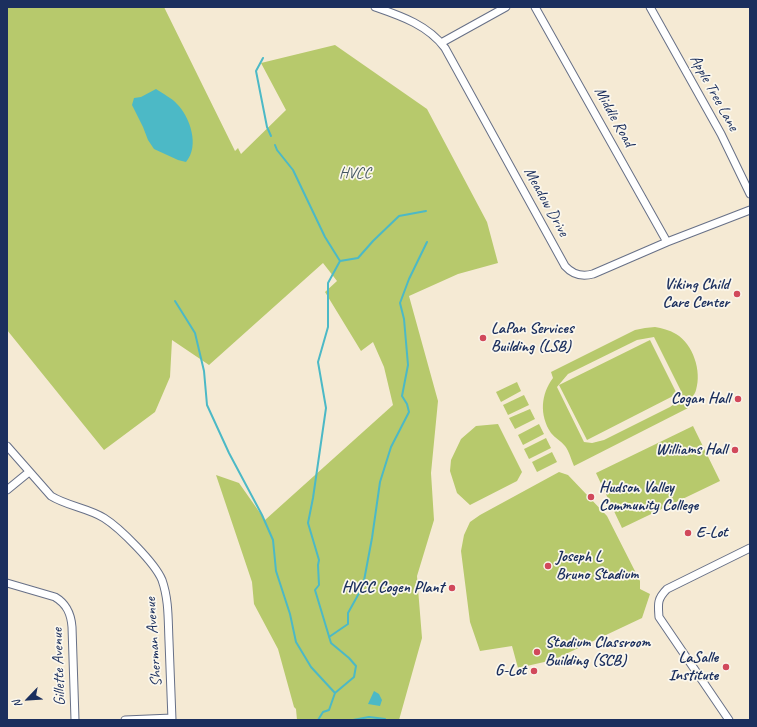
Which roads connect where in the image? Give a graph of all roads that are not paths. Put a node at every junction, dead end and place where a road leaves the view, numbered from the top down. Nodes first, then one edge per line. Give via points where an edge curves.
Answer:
1 (375, 7) edge
2 (506, 7) edge
3 (535, 7) edge
4 (650, 7) edge
5 (441, 43) junction
6 (750, 194) edge
7 (750, 210) edge
8 (667, 242) junction
9 (7, 446) edge
10 (29, 472) junction
11 (7, 490) edge
12 (750, 548) edge
13 (7, 583) edge
14 (172, 719) edge
15 (75, 720) edge
16 (125, 720) edge
17 (729, 720) edge

1 - 5 street, Meadow Drive via 411,20
2 - 5 street
3 - 8 street, Middle Road
4 - 6 street, Apple Tree Lane via 721,134
5 - 8 street, Meadow Drive via 569,271 580,275 593,274
7 - 8 street, Meadow Drive
9 - 10 street, Sherman Avenue
10 - 11 street
10 - 14 street, Sherman Avenue via 51,496 104,518 114,526 137,547 161,578 167,601
12 - 17 street via 667,589 658,602 659,617
13 - 15 street, Gillette Avenue via 55,597 62,601 71,617
14 - 16 street

